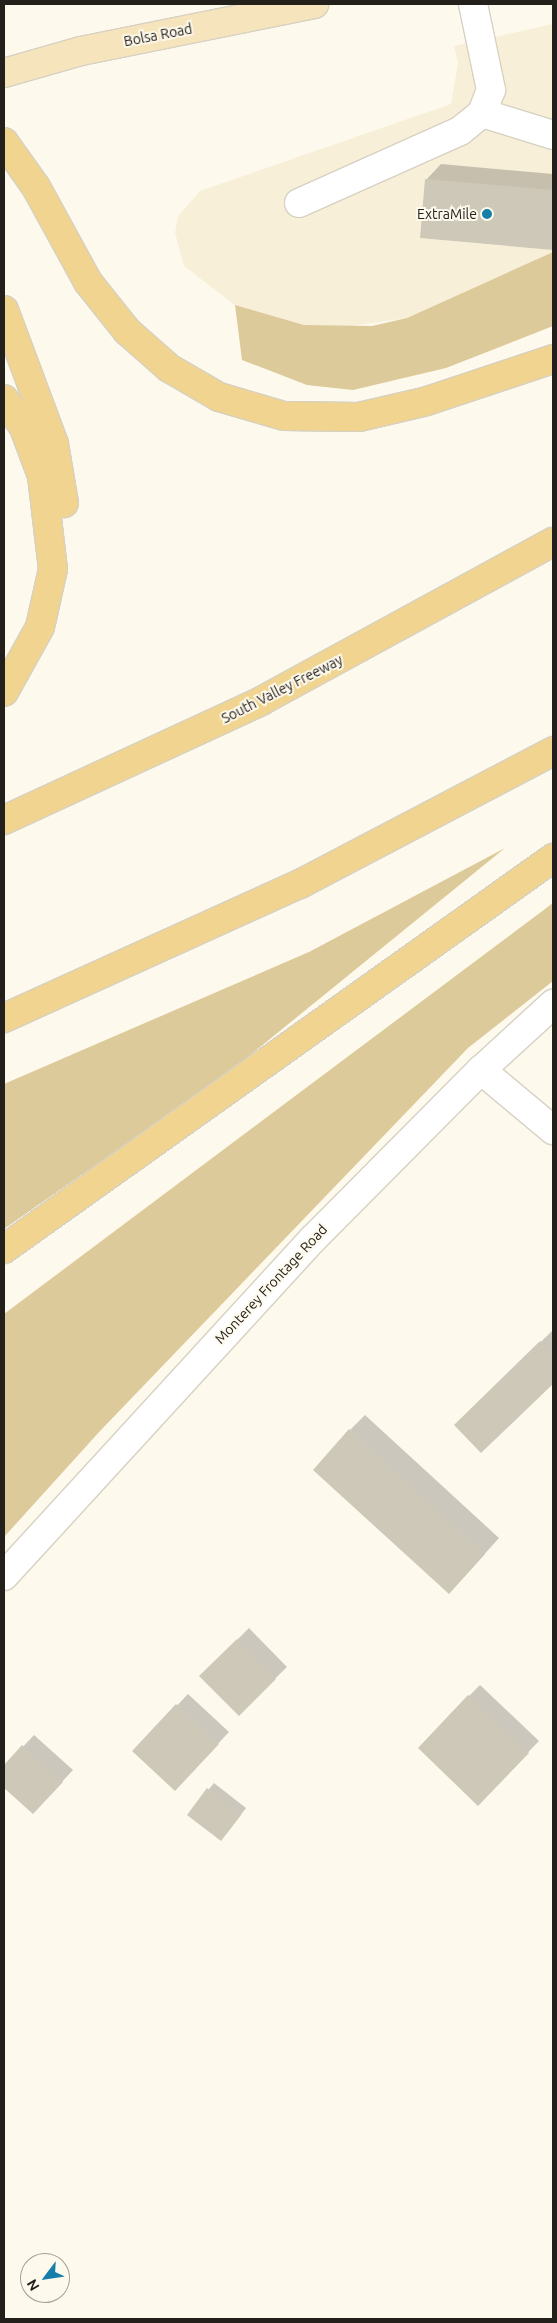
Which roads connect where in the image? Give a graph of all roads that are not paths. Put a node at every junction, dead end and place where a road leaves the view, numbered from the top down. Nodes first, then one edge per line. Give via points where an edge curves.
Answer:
1 (314, 4) edge
2 (473, 4) edge
3 (4, 72) edge
4 (482, 113) junction
5 (553, 135) edge
6 (4, 142) edge
7 (299, 203) dead end
8 (4, 310) edge
9 (553, 360) edge
10 (4, 399) edge
11 (553, 542) edge
12 (46, 610) junction
13 (4, 692) edge
14 (553, 751) edge
15 (4, 820) edge
16 (553, 858) edge
17 (553, 1004) edge
18 (4, 1018) edge
19 (481, 1070) junction
20 (553, 1130) edge
21 (4, 1249) edge
22 (4, 1576) edge

1 - 3 main road, Bolsa Road via 81,51
2 - 4 street via 491,90
4 - 5 street
4 - 7 street via 460,131
6 - 9 highway via 36,187 88,282 127,331 169,368 219,397 284,416 359,417 427,401
8 - 12 highway via 48,426 64,496 62,546
10 - 12 highway via 24,428 42,476 53,568
11 - 15 highway, South Valley Freeway via 269,696
12 - 13 highway via 32,647
14 - 18 highway via 300,884
16 - 21 highway
17 - 19 street, Monterey Frontage Road
19 - 20 street
19 - 22 street, Monterey Frontage Road via 313,1238

